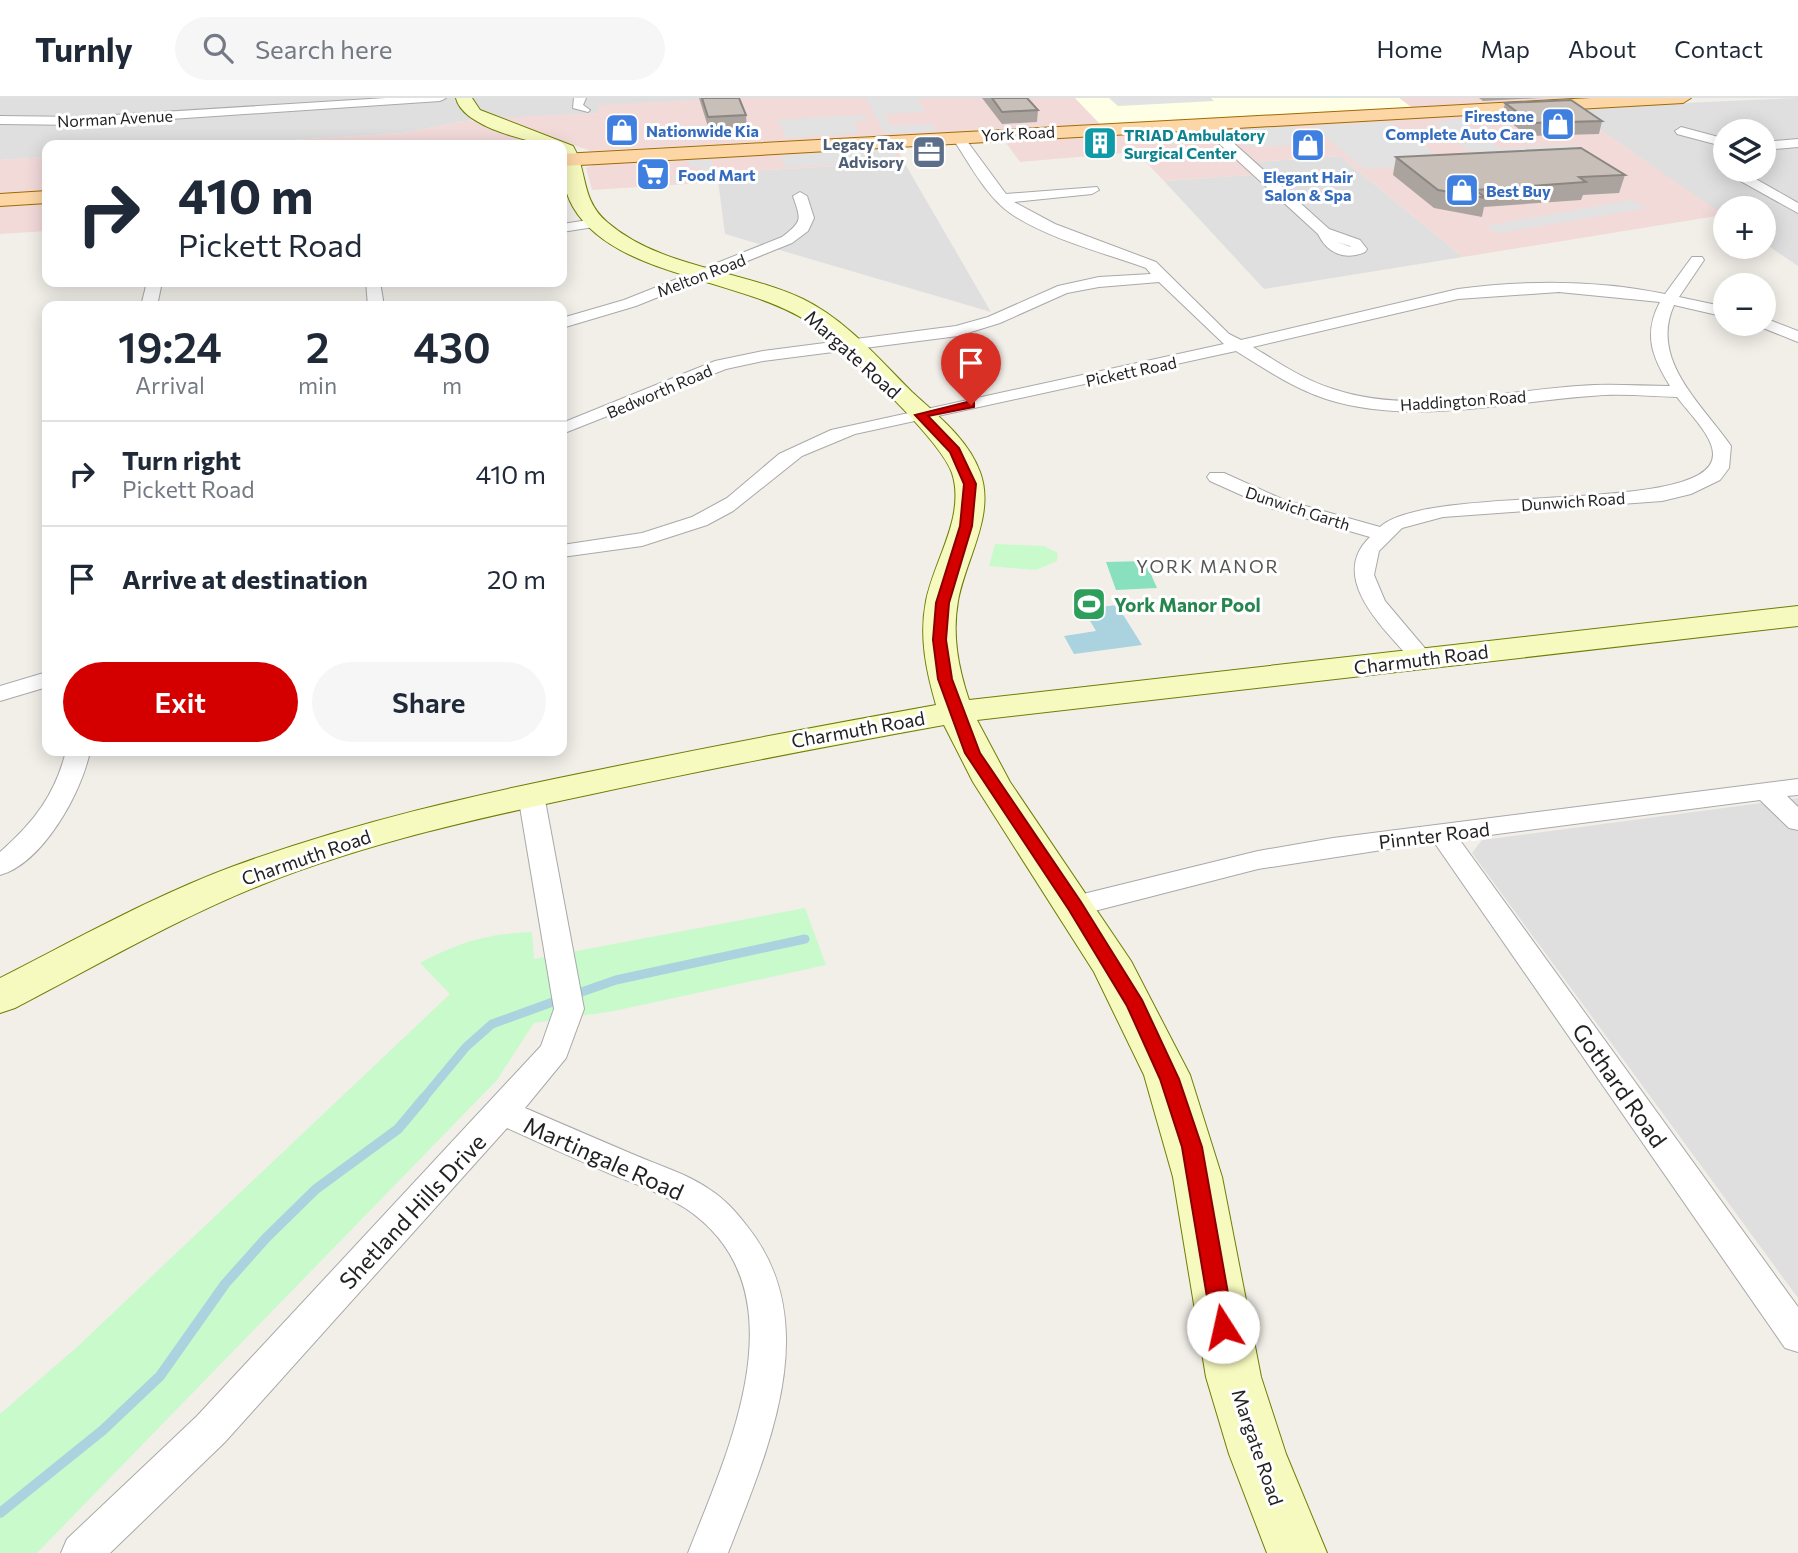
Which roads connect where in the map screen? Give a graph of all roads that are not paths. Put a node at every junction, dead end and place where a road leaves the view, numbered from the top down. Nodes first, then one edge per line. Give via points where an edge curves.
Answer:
1 (214, 98) edge
2 (440, 98) edge
3 (464, 98) edge
4 (1683, 98) edge
5 (194, 114) junction
6 (0, 120) edge
7 (1203, 123) junction
8 (1681, 131) dead end
9 (957, 136) junction
10 (541, 140) edge
11 (1713, 140) edge
12 (1798, 143) edge
13 (1776, 145) edge
14 (567, 156) edge
15 (567, 164) edge
16 (1751, 182) edge
17 (1091, 190) dead end
18 (1798, 195) edge
19 (1774, 196) edge
20 (42, 197) edge
21 (800, 197) dead end
22 (1776, 197) joint
23 (1002, 199) junction
24 (0, 200) edge
25 (1798, 209) edge
26 (595, 223) junction
27 (567, 227) edge
28 (1324, 232) dead end
29 (1697, 260) dead end
30 (706, 273) junction
31 (1167, 277) junction
32 (1670, 299) junction
33 (1713, 309) edge
34 (567, 322) edge
35 (1776, 328) edge
36 (1798, 337) edge
37 (850, 345) junction
38 (1238, 347) junction
39 (1685, 392) junction
40 (921, 415) junction
41 (567, 427) edge
42 (1217, 477) dead end
43 (1381, 534) junction
44 (567, 550) edge
45 (1798, 616) edge
46 (1423, 659) junction
47 (42, 681) edge
48 (0, 694) edge
49 (955, 712) junction
50 (77, 756) edge
51 (1798, 787) edge
52 (1766, 792) junction
53 (531, 795) junction
54 (1798, 822) edge
55 (1442, 834) junction
56 (0, 866) edge
57 (1075, 906) junction
58 (0, 997) edge
59 (502, 1112) junction
60 (1798, 1336) edge
61 (80, 1553) edge
62 (708, 1553) edge
63 (1297, 1553) edge

1 - 5 street
2 - 5 street, Norman Avenue
3 - 10 street via 474,114
4 - 7 main road, York Road
5 - 6 street, Norman Avenue via 82,121
7 - 9 main road, York Road
7 - 28 street
8 - 11 street
9 - 14 main road, York Road
9 - 23 street, Haddington Road
12 - 13 street
15 - 26 street, Margate Road
16 - 19 street
17 - 23 street
18 - 22 street
20 - 24 main road
21 - 30 street, Melton Road via 807,218 797,234
22 - 25 street
23 - 31 street, Haddington Road via 1037,222 1142,259
26 - 27 street
26 - 30 street, Margate Road via 632,246
29 - 32 street, Dunwich Road
30 - 34 street, Melton Road
30 - 37 street, Margate Road via 800,307
31 - 37 street, Bedworth Road via 1080,285 958,331
31 - 38 street, Haddington Road via 1203,321
32 - 33 street, Pickett Road
32 - 38 street, Pickett Road via 1570,288 1481,290
32 - 39 street, Dunwich Road via 1660,320 1659,349
35 - 36 street
37 - 40 street, Margate Road
37 - 41 street, Bedworth Road via 721,365
38 - 39 street, Haddington Road via 1303,384 1332,395 1389,405 1456,404 1595,390
38 - 40 street, Pickett Road
39 - 43 street, Dunwich Road via 1722,446 1724,457 1721,469 1711,479 1693,488 1662,495 1442,511 1395,524
40 - 44 street, Pickett Road via 850,430 806,447 733,503 685,528 641,540
40 - 49 street, Margate Road via 955,451 970,484 970,510 940,621 941,661
42 - 43 street, Dunwich Garth via 1275,505
43 - 46 street via 1369,549 1363,575 1376,603
45 - 46 street, Charmuth Road
46 - 49 street, Charmuth Road
47 - 48 street
49 - 53 street, Charmuth Road
49 - 57 street, Margate Road via 972,753
50 - 56 street via 67,794 50,819
51 - 52 street, Pinnter Road
52 - 54 street
52 - 55 street, Pinnter Road
53 - 58 street, Charmuth Road via 418,821 246,876 160,914
53 - 59 street, Shetland Hills Drive via 567,994 555,1050
55 - 57 street, Pinnter Road via 1258,860
55 - 60 street, Gothard Road
57 - 63 street, Margate Road via 1136,1005 1173,1091 1192,1147 1228,1354 1259,1461
59 - 61 street, Shetland Hills Drive via 211,1429
59 - 62 street, Martingale Road via 676,1186 718,1214 763,1285 770,1327 768,1370 760,1407

